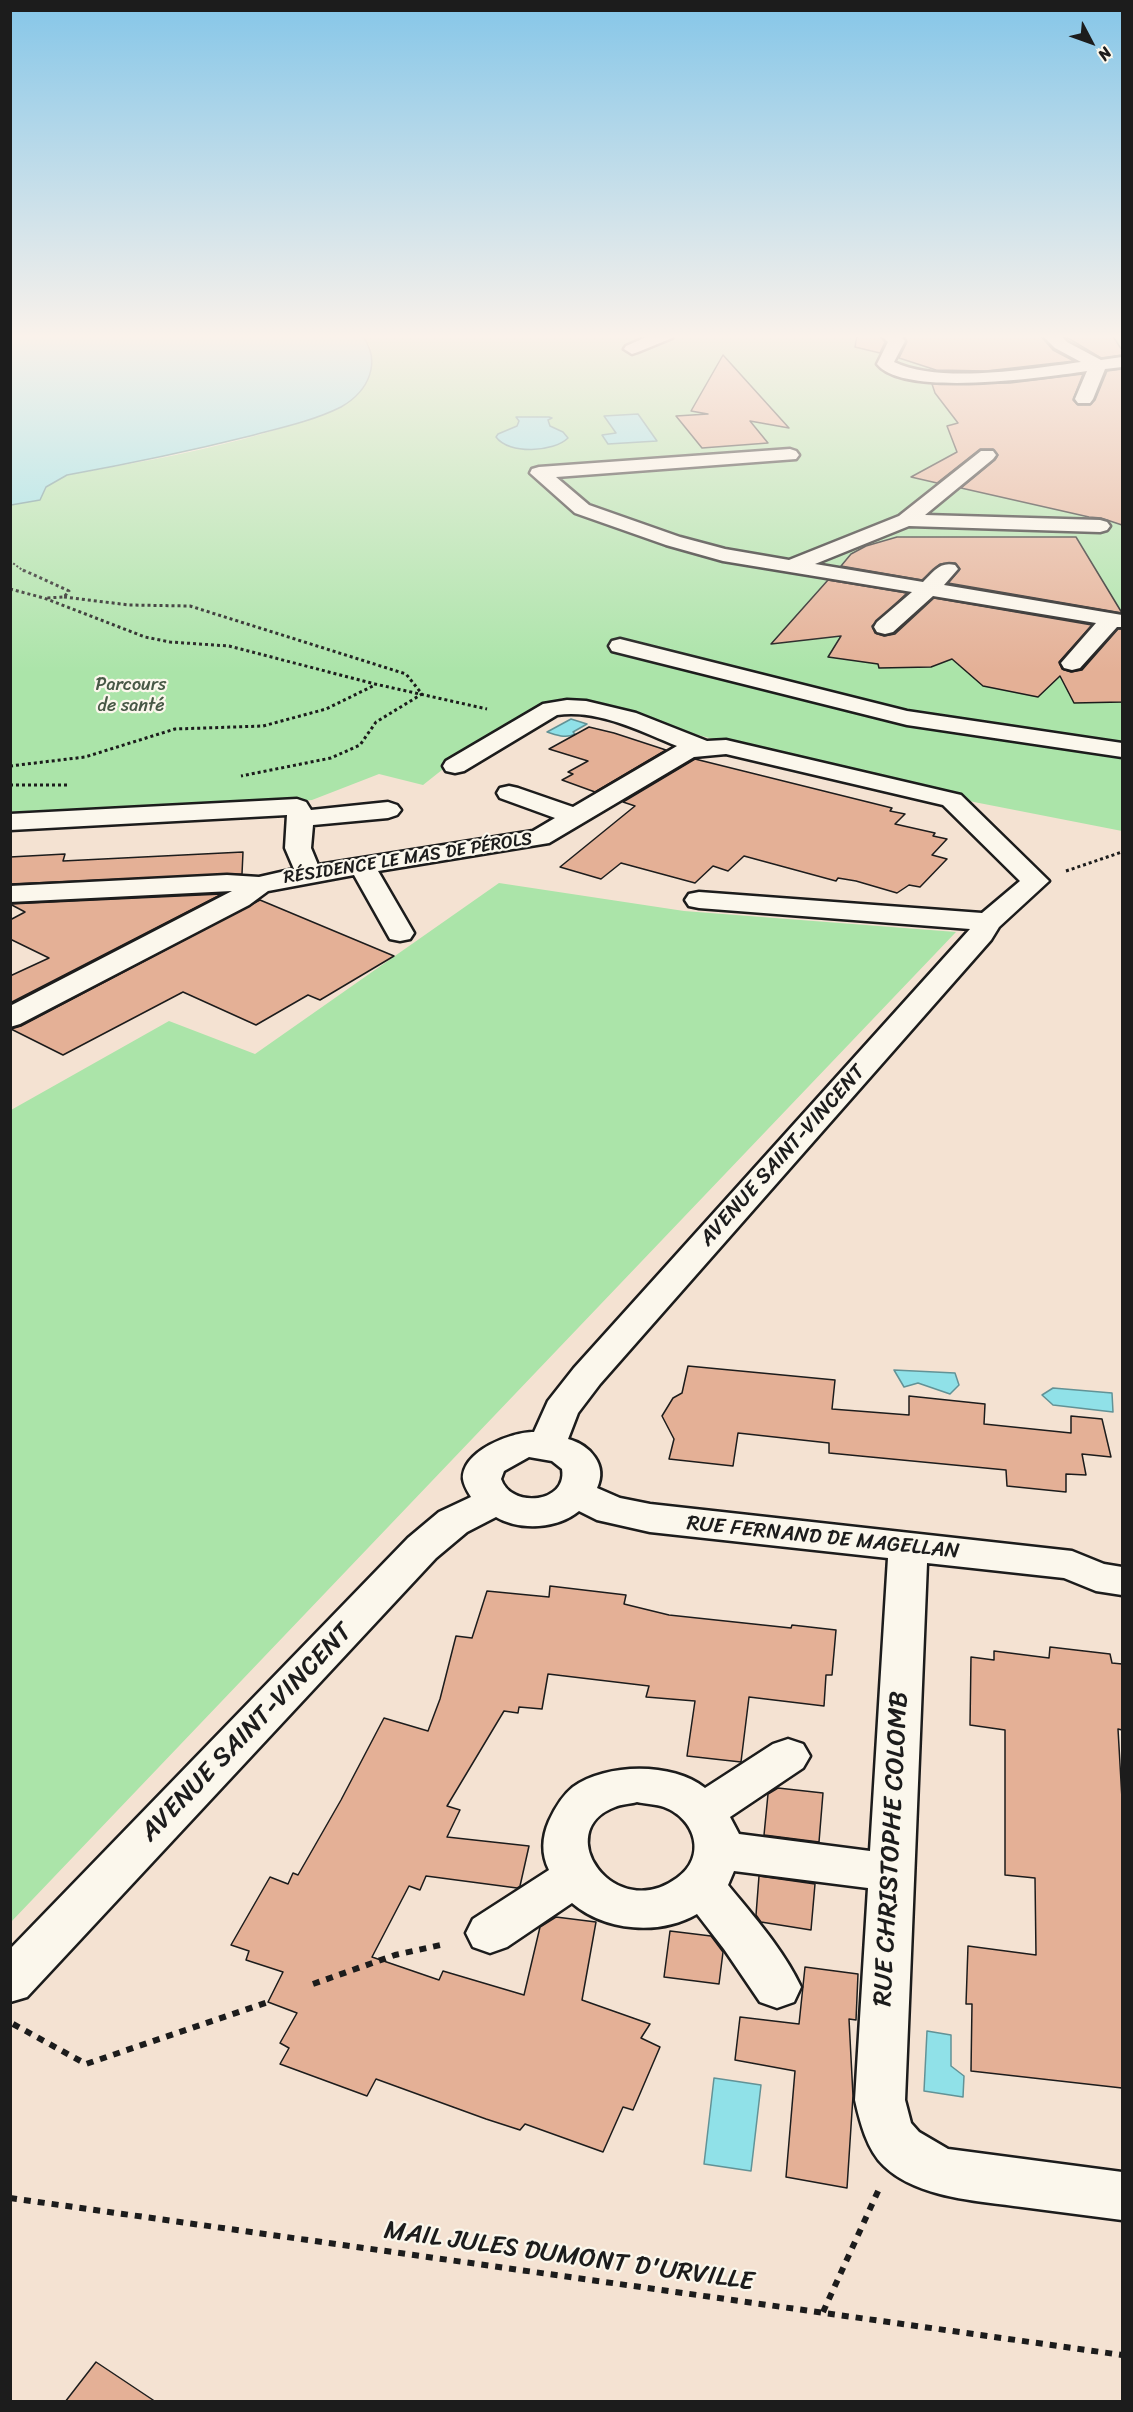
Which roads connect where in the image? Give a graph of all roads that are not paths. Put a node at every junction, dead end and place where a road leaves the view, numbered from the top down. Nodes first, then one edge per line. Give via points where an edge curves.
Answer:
1 (790, 455) dead end
2 (987, 455) dead end
3 (906, 520) junction
4 (1101, 526) dead end
5 (792, 566) junction
6 (948, 569) dead end
7 (928, 589) junction
8 (1117, 620) edge
9 (885, 627) dead end
10 (620, 646) dead end
11 (1072, 663) dead end
12 (703, 747) junction
13 (1122, 750) edge
14 (455, 766) dead end
15 (509, 793) dead end
16 (388, 810) dead end
17 (576, 817) junction
18 (301, 819) junction
19 (10, 822) edge
20 (362, 866) junction
21 (309, 874) junction
22 (1035, 881) joint
23 (259, 885) junction
24 (10, 894) edge
25 (699, 900) dead end
26 (988, 922) junction
27 (400, 933) dead end
28 (10, 1018) edge
29 (547, 1445) junction
30 (577, 1494) junction
31 (496, 1501) junction
32 (909, 1548) junction
33 (1122, 1560) edge
34 (1072, 1565) junction
35 (1122, 1581) edge
36 (788, 1756) dead end
37 (708, 1849) junction
38 (890, 1872) junction
39 (575, 1877) junction
40 (490, 1933) road end
41 (10, 1982) edge
42 (777, 1987) dead end
43 (1122, 2196) edge

1 - 5 street via 538,473 582,509 703,549
2 - 3 street
3 - 4 street
3 - 5 street
5 - 7 street
6 - 7 street
7 - 8 street
7 - 9 street
8 - 11 street
10 - 13 street via 907,718
12 - 14 street via 623,717 574,705 560,706
12 - 17 street, RÉSIDENCE LE MAS DE PÉROLS via 688,750
12 - 22 street, RÉSIDENCE LE MAS DE PÉROLS via 726,747 952,800
15 - 17 street
16 - 18 street
17 - 20 street, RÉSIDENCE LE MAS DE PÉROLS via 540,838
18 - 19 street via 297,807
18 - 21 street via 298,848
20 - 21 street, RÉSIDENCE LE MAS DE PÉROLS
20 - 27 street
21 - 23 street, RÉSIDENCE LE MAS DE PÉROLS
22 - 26 street, AVENUE SAINT-VINCENT
23 - 24 street, RÉSIDENCE LE MAS DE PÉROLS via 227,883
23 - 28 street, RÉSIDENCE LE MAS DE PÉROLS via 240,899
25 - 26 street
26 - 29 street, AVENUE SAINT-VINCENT via 974,943 587,1376 561,1410
29 - 30 street via 560,1449 579,1464 583,1474
29 - 31 street via 516,1446 491,1460 483,1481
30 - 31 street via 561,1505 539,1511 523,1511
30 - 32 street, RUE FERNAND DE MAGELLAN via 611,1510 650,1518
31 - 41 street, AVENUE SAINT-VINCENT via 453,1522 422,1548
32 - 34 street, RUE FERNAND DE MAGELLAN
32 - 38 street, RUE CHRISTOPHE COLOMB
33 - 34 street, RUE FERNAND DE MAGELLAN via 1094,1557
34 - 35 street, RUE FERNAND DE MAGELLAN via 1096,1577
36 - 37 street
37 - 38 street
37 - 39 street via 684,1900 668,1905 636,1910 612,1904 591,1893
37 - 39 street via 685,1797 662,1788 620,1788 590,1800 574,1816 565,1836 566,1857
37 - 42 street via 741,1935
38 - 43 street, RUE CHRISTOPHE COLOMB via 880,2100 885,2124 898,2148 920,2164 948,2173
39 - 40 street

